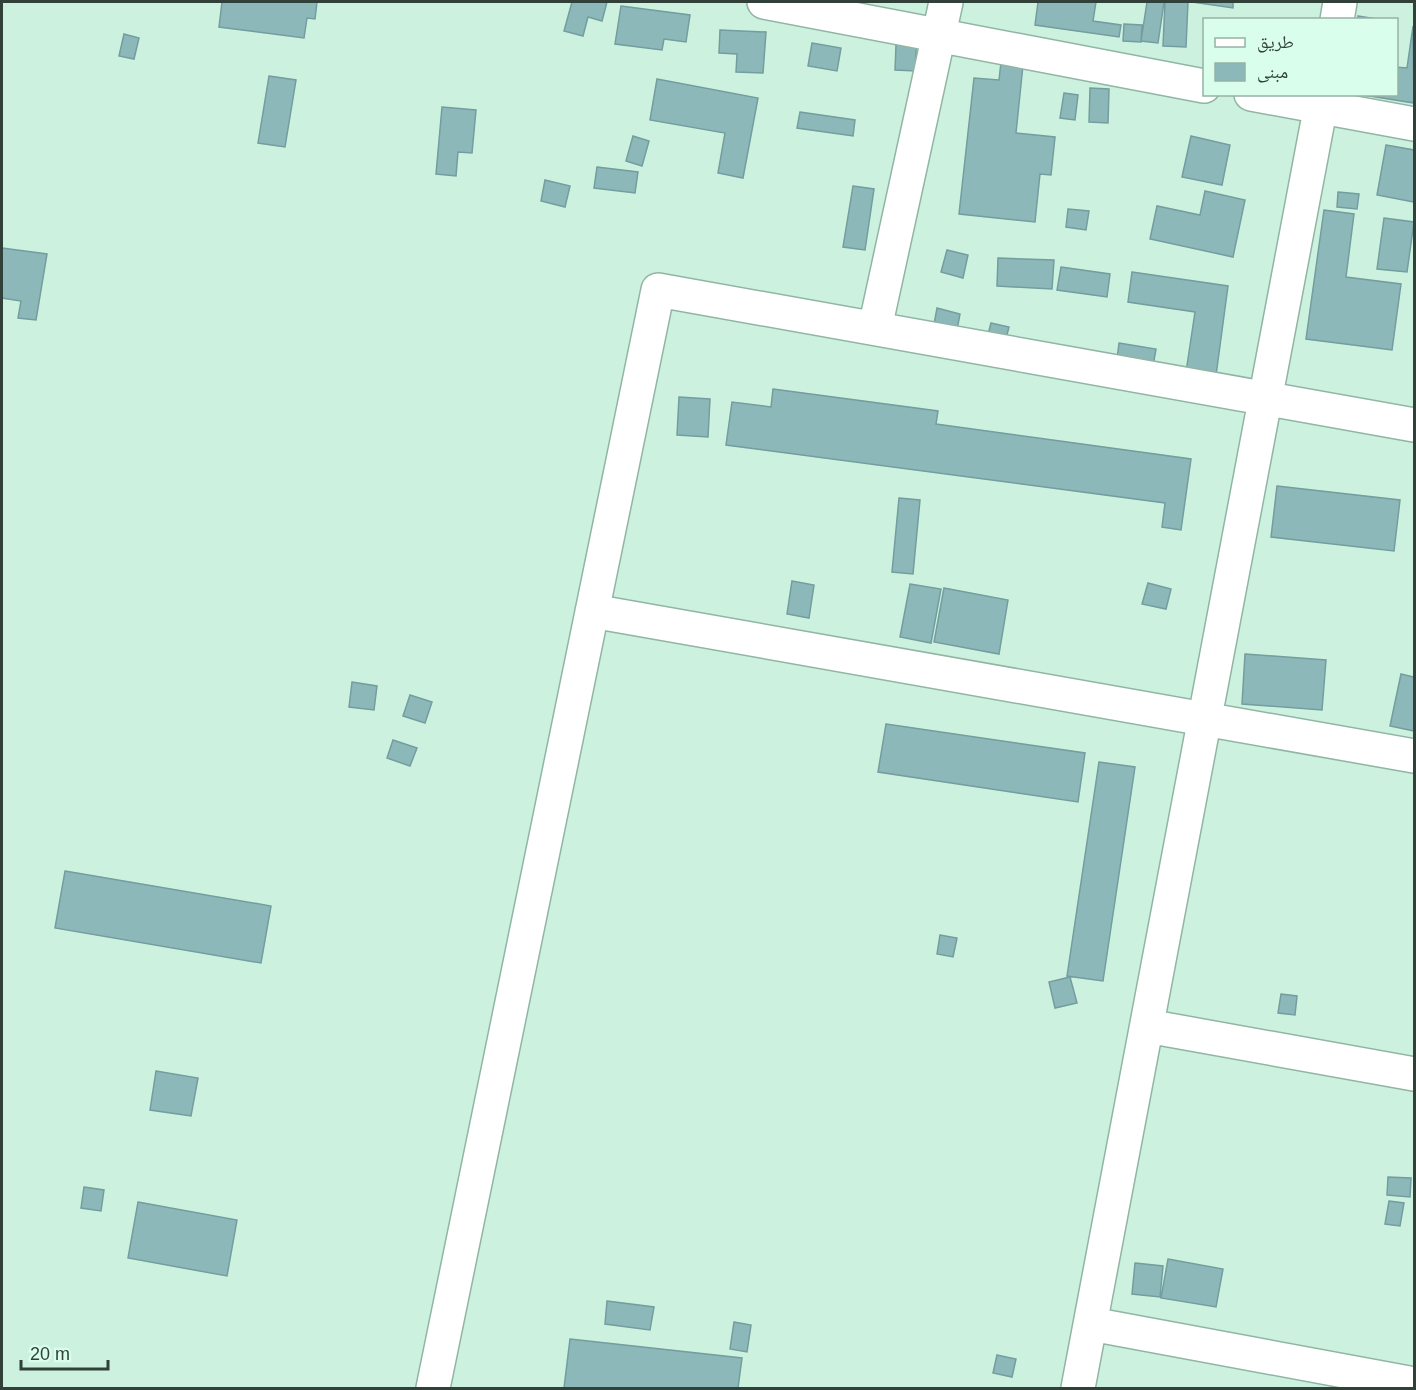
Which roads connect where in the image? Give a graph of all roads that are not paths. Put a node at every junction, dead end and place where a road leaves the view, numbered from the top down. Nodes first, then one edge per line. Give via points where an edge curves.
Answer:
1 (764, 2) edge
2 (946, 2) edge
3 (1340, 2) edge
4 (1336, 18) edge
5 (939, 35) junction
6 (1203, 86) edge
7 (1271, 96) edge
8 (1321, 101) edge
9 (1414, 124) edge
10 (875, 328) junction
11 (1265, 398) junction
12 (1414, 425) edge
13 (592, 611) junction
14 (1205, 718) junction
15 (1414, 756) edge
16 (1147, 1026) junction
17 (1414, 1074) edge
18 (1091, 1324) junction
19 (1414, 1384) edge
20 (433, 1389) edge
21 (1078, 1389) edge

1 - 5 street
2 - 5 street
3 - 4 street
5 - 6 street
5 - 10 street
7 - 8 street
8 - 9 street
8 - 11 street
10 - 11 street
10 - 13 street via 658,290
11 - 12 street
11 - 14 street
13 - 14 street
13 - 20 street
14 - 15 street
14 - 16 street
16 - 17 street
16 - 18 street
18 - 19 street
18 - 21 street

